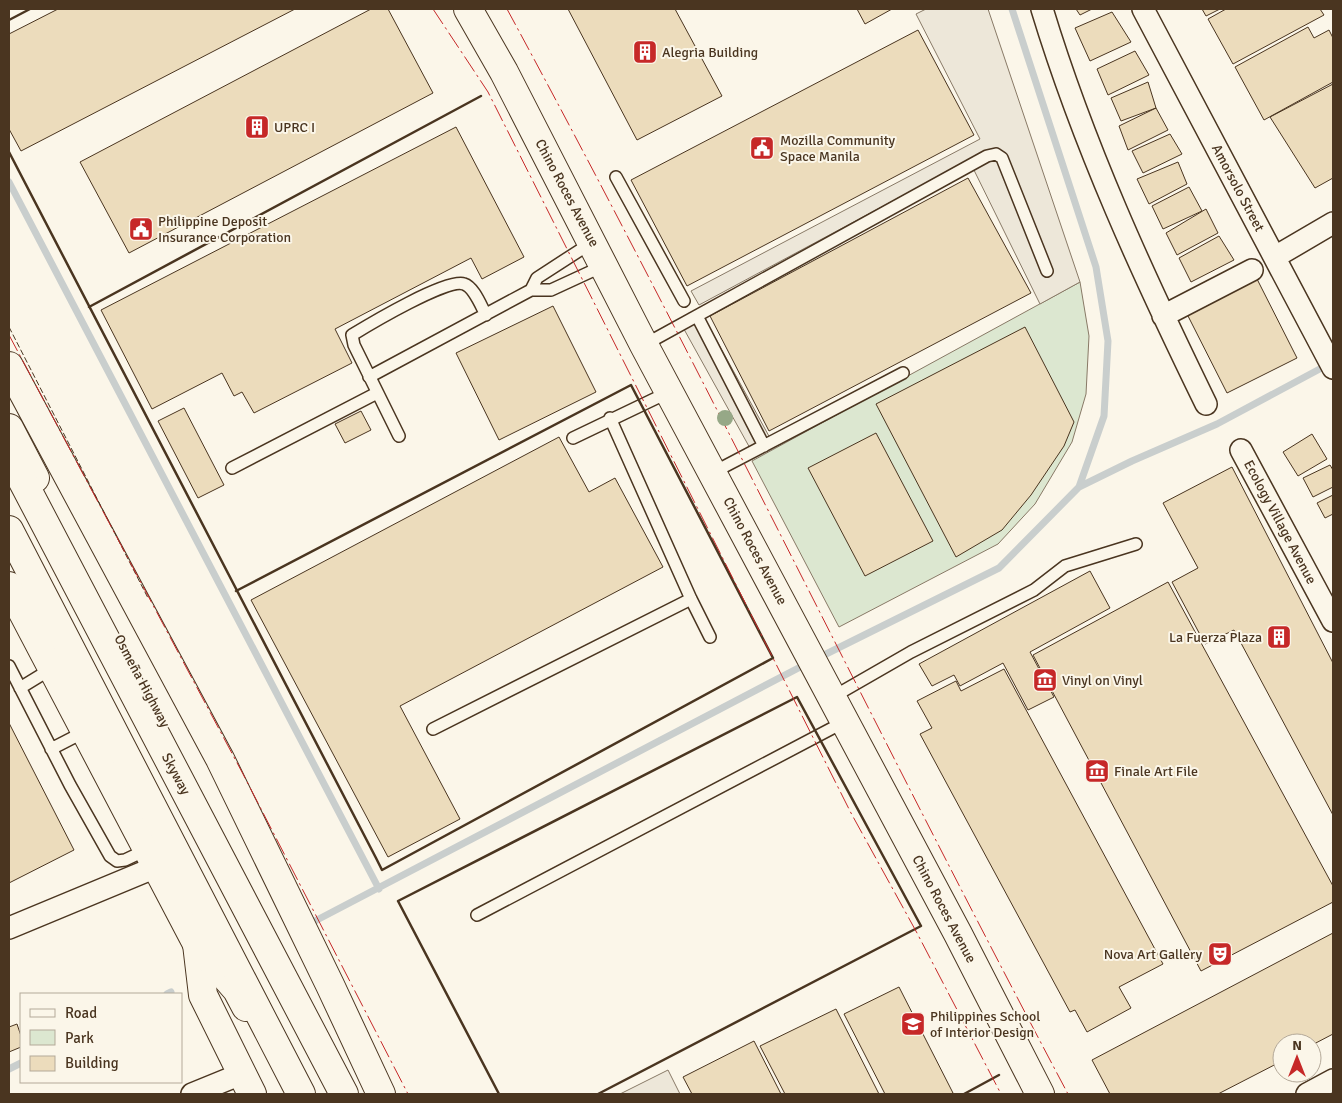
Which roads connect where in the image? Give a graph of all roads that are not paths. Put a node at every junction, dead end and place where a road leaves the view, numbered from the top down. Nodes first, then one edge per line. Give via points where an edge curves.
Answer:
1 (468, 9) edge
2 (1042, 9) edge
3 (1143, 9) edge
4 (616, 177) dead end
5 (1333, 223) edge
6 (599, 254) junction
7 (1275, 257) junction
8 (1252, 270) dead end
9 (1047, 271) dead end
10 (531, 290) junction
11 (684, 301) dead end
12 (486, 315) junction
13 (697, 316) junction
14 (1163, 316) junction
15 (644, 345) junction
16 (1329, 360) edge
17 (9, 366) edge
18 (903, 373) dead end
19 (369, 377) junction
20 (669, 392) junction
21 (377, 393) junction
22 (1206, 404) dead end
23 (610, 418) junction
24 (9, 428) edge
25 (400, 436) dead end
26 (573, 438) dead end
27 (764, 446) junction
28 (1241, 450) dead end
29 (9, 454) edge
30 (232, 468) dead end
31 (712, 473) junction
32 (9, 530) edge
33 (1136, 544) dead end
34 (9, 586) edge
35 (691, 599) junction
36 (1333, 621) edge
37 (710, 637) dead end
38 (9, 666) edge
39 (52, 668) junction
40 (20, 688) junction
41 (831, 698) junction
42 (844, 722) junction
43 (433, 729) dead end
44 (84, 732) junction
45 (51, 749) junction
46 (151, 858) junction
47 (477, 915) dead end
48 (9, 928) edge
49 (196, 944) junction
50 (1333, 1080) edge
51 (247, 1084) edge
52 (217, 1089) edge
53 (192, 1094) edge
54 (292, 1094) edge
55 (300, 1094) edge
56 (344, 1094) edge
57 (358, 1094) edge
58 (381, 1094) edge
59 (1040, 1094) edge
60 (1307, 1094) edge

1 - 6 main road, Chino Roces Avenue
2 - 14 street via 1059,65 1102,177
3 - 7 street, Amorsolo Street
4 - 11 lane
5 - 7 street
6 - 10 lane via 551,290
6 - 10 lane via 562,260 537,278
6 - 15 main road, Chino Roces Avenue
7 - 16 street, Amorsolo Street
8 - 14 street
9 - 13 lane via 1002,158 996,154 987,156
10 - 12 lane
12 - 19 lane
12 - 19 lane via 466,284 453,284 433,291 352,335
13 - 15 lane
13 - 27 lane
14 - 22 street
15 - 20 main road, Chino Roces Avenue
17 - 58 main road via 220,759
18 - 27 lane
19 - 21 lane
20 - 23 lane
20 - 31 main road, Chino Roces Avenue
21 - 25 lane
21 - 30 lane
23 - 26 lane
23 - 35 lane
24 - 57 main road, Osmeña Highway
27 - 31 lane
28 - 36 street, Ecology Village Avenue
29 - 56 main road, Skyway
31 - 41 main road, Chino Roces Avenue
32 - 55 main road
33 - 41 lane via 1065,566 1034,590 911,652
34 - 39 main road
35 - 37 lane
35 - 43 lane
38 - 40 lane
39 - 40 lane
39 - 44 main road
40 - 45 lane
41 - 42 main road, Chino Roces Avenue
42 - 47 lane
42 - 59 main road, Chino Roces Avenue
44 - 45 lane
44 - 46 main road
45 - 46 lane via 110,856 117,861
46 - 48 street
46 - 49 main road
49 - 51 main road via 203,994
49 - 54 main road via 237,990
50 - 60 street
51 - 52 street
52 - 53 street

